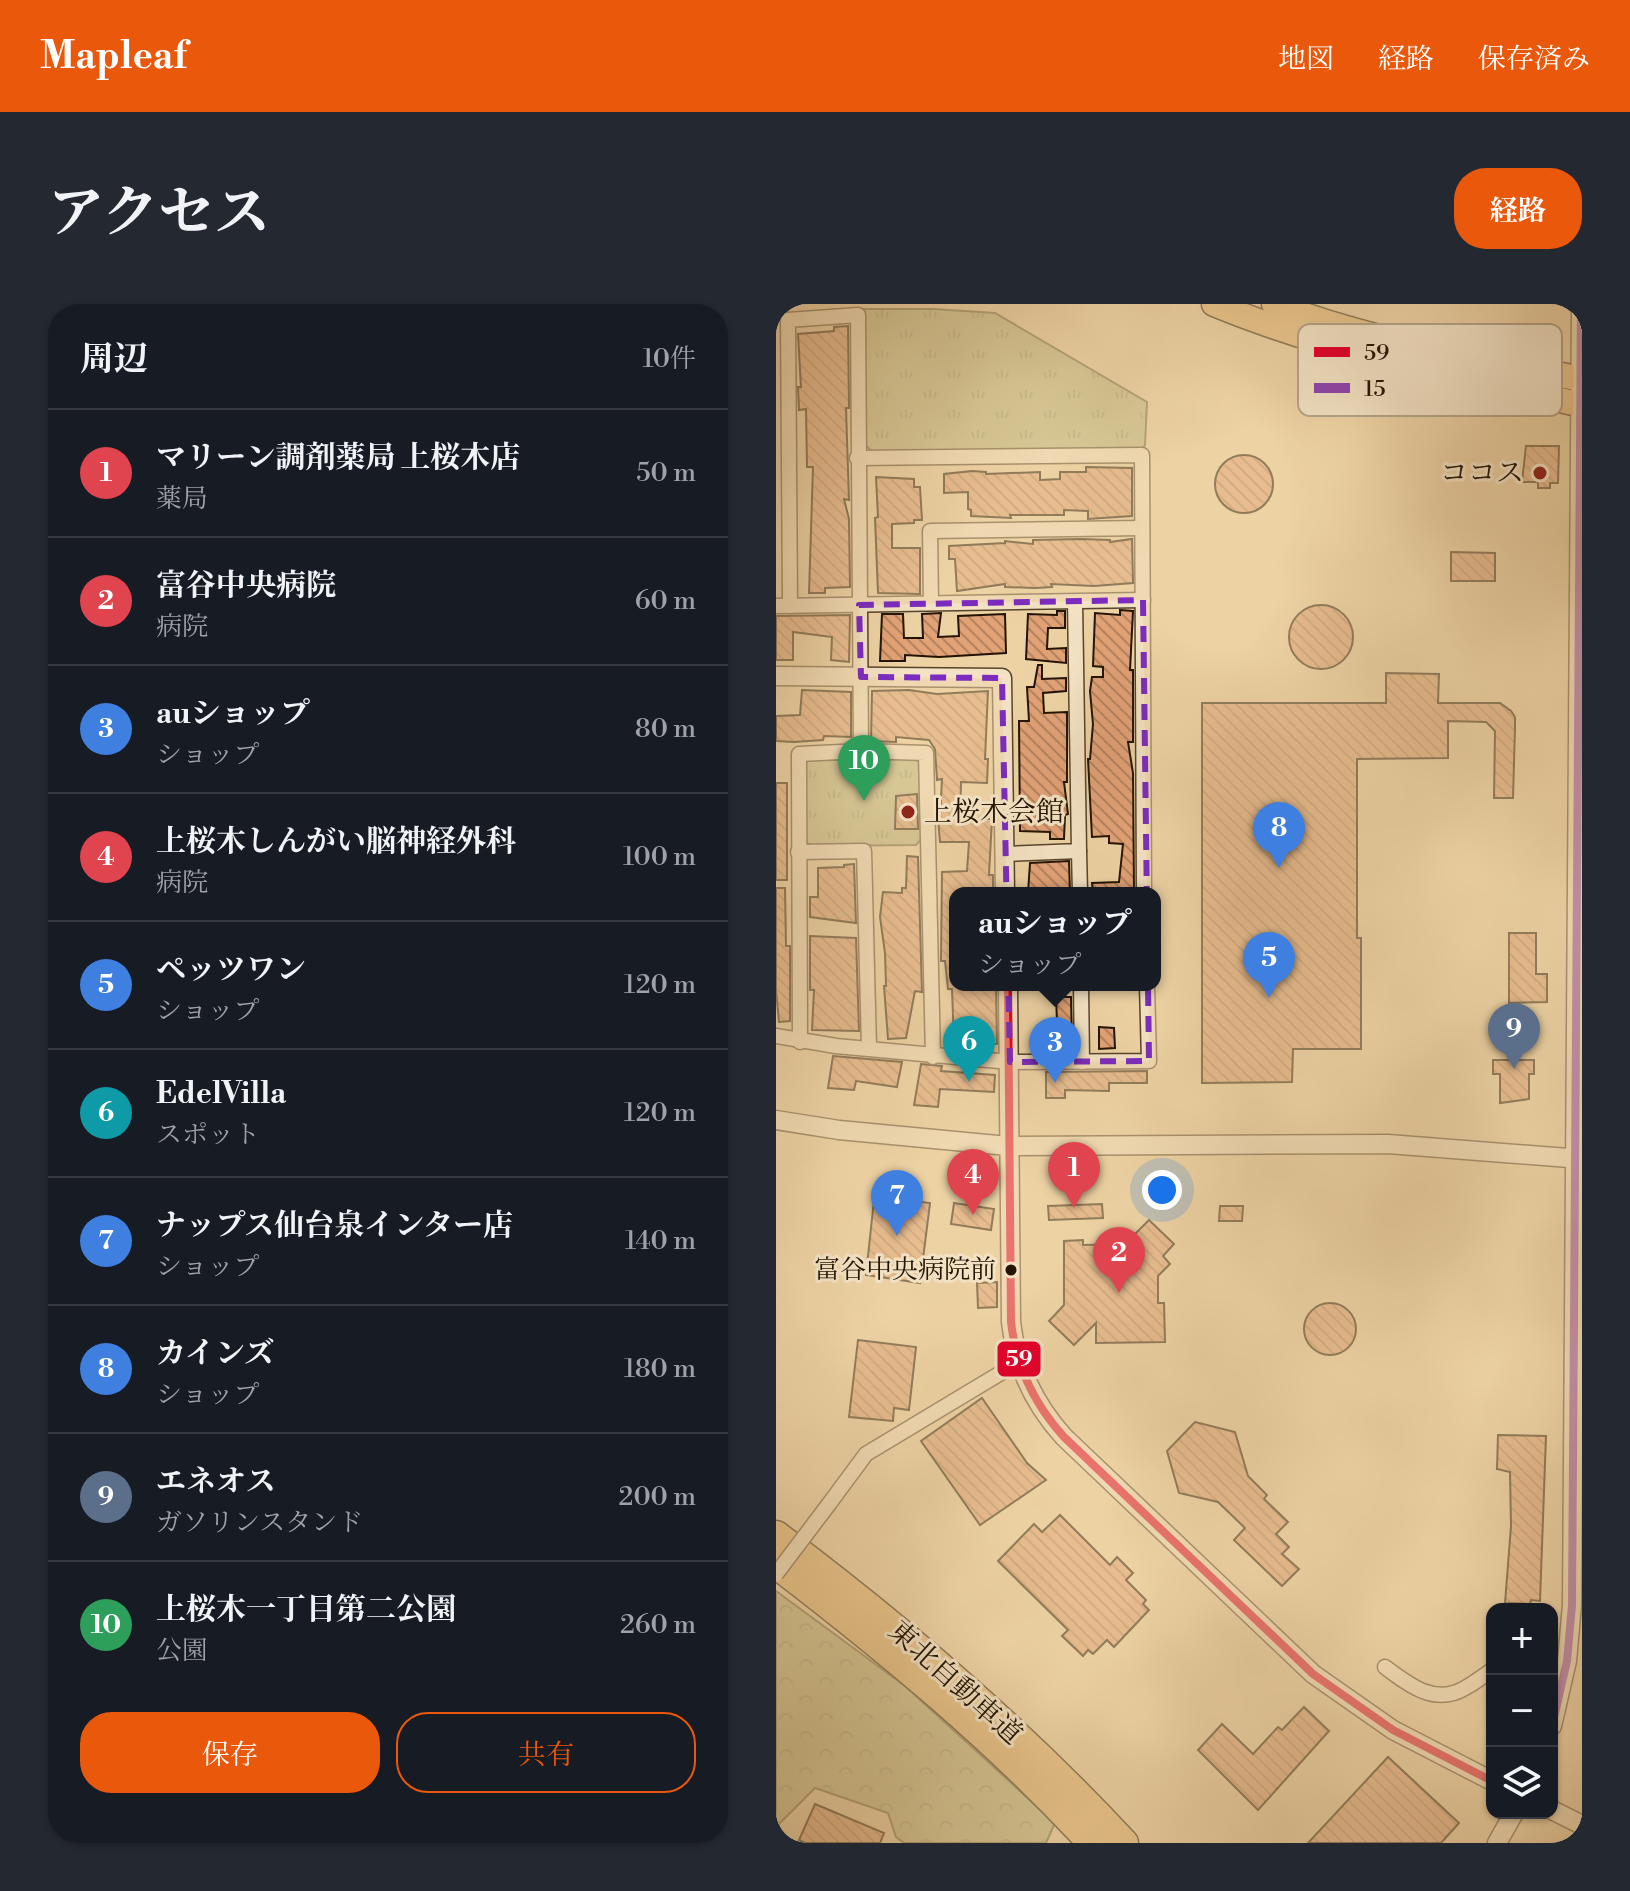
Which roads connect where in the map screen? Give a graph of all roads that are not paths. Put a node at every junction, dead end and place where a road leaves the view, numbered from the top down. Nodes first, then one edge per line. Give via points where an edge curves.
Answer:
1 (1214, 304) edge
2 (1274, 304) edge
3 (1581, 304) edge
4 (1302, 309) edge
5 (782, 324) edge
6 (1353, 324) edge
7 (1298, 336) edge
8 (1581, 379) edge
9 (1581, 405) edge
10 (857, 458) junction
11 (1142, 528) junction
12 (1143, 600) junction
13 (1075, 602) junction
14 (931, 603) junction
15 (859, 605) junction
16 (783, 606) edge
17 (776, 676) edge
18 (861, 677) junction
19 (1579, 681) edge
20 (861, 751) junction
21 (1079, 851) junction
22 (798, 852) junction
23 (1004, 854) junction
24 (1005, 887) edge
25 (1080, 887) edge
26 (1144, 887) edge
27 (1008, 991) edge
28 (1081, 991) edge
29 (1147, 991) edge
30 (776, 1036) edge
31 (800, 1042) junction
32 (869, 1048) junction
33 (933, 1057) junction
34 (1010, 1062) junction
35 (1082, 1062) junction
36 (776, 1120) edge
37 (1008, 1146) junction
38 (1578, 1158) edge
39 (1019, 1362) junction
40 (776, 1535) edge
41 (776, 1564) edge
42 (776, 1574) edge
43 (1560, 1660) edge
44 (1385, 1667) dead end
45 (1486, 1674) edge
46 (1486, 1778) edge
47 (1558, 1813) edge
48 (1511, 1819) edge
49 (1582, 1825) edge
50 (1092, 1843) edge
51 (1124, 1843) edge
52 (1497, 1843) edge

1 - 7 highway
2 - 4 highway
3 - 8 street
4 - 6 highway
5 - 10 street via 858,315
5 - 16 street
8 - 9 street
9 - 19 street
10 - 11 street via 1142,455
10 - 15 street
11 - 12 street
11 - 14 street via 930,531
12 - 13 street
12 - 26 street
13 - 14 street
13 - 21 street
14 - 15 street
15 - 16 street
15 - 18 street
17 - 18 street
18 - 20 street
18 - 23 street via 1002,678
19 - 38 street
20 - 22 street via 799,754
20 - 33 street via 926,753
21 - 23 street
21 - 25 street
22 - 31 street
22 - 32 street via 864,851
23 - 24 street
27 - 34 street
28 - 35 street
29 - 35 street via 1149,1061
30 - 31 street
31 - 32 street
32 - 33 street
33 - 34 street
34 - 35 street
34 - 37 street
36 - 37 street
37 - 38 street via 1388,1144
37 - 39 street via 1011,1322
38 - 43 street via 1572,1605
39 - 42 street, bridge via 866,1454
39 - 46 street via 1030,1391 1064,1437 1313,1674 1393,1730
40 - 51 highway, 東北自動車道 via 924,1653
41 - 50 highway, 東北自動車道 via 909,1669
44 - 45 street via 1427,1695 1463,1690
47 - 49 street
48 - 52 street

